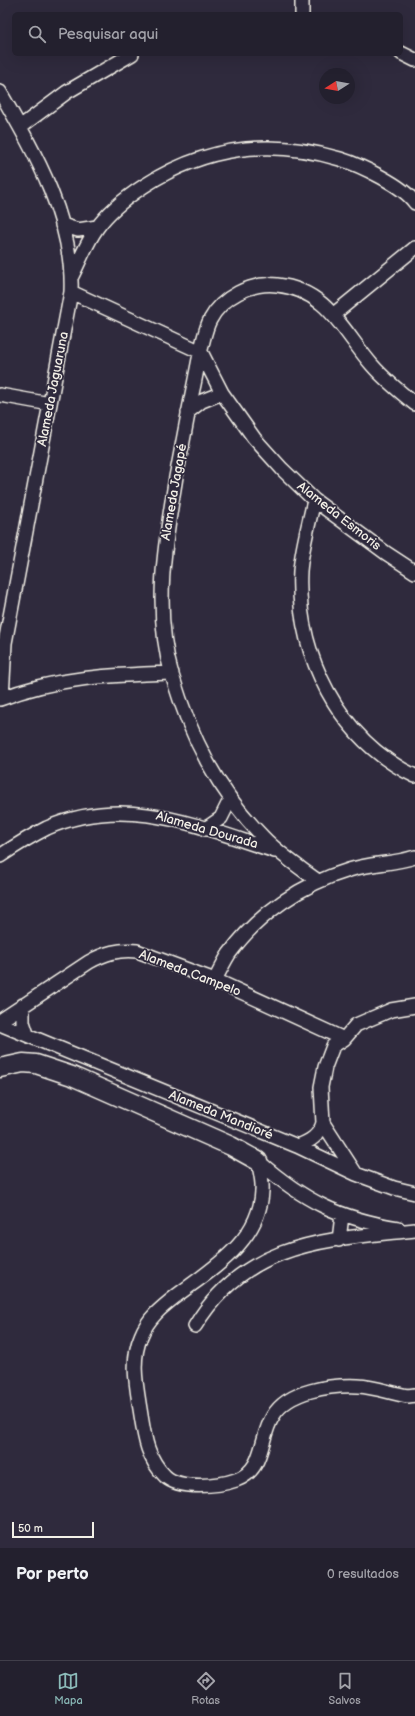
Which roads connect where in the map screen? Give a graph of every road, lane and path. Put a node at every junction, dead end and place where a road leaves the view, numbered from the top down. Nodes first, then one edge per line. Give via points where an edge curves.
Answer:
1 (302, 0) edge
2 (302, 12) edge
3 (403, 54) edge
4 (129, 56) edge
5 (415, 60) edge
6 (0, 92) edge
7 (20, 127) junction
8 (415, 203) edge
9 (62, 225) junction
10 (97, 227) junction
11 (415, 248) edge
12 (72, 276) junction
13 (71, 292) junction
14 (334, 314) junction
15 (201, 352) junction
16 (222, 393) junction
17 (0, 396) edge
18 (50, 404) junction
19 (415, 404) edge
20 (188, 412) junction
21 (314, 500) junction
22 (415, 572) edge
23 (172, 673) junction
24 (1, 698) edge
25 (415, 776) edge
26 (230, 800) junction
27 (205, 828) junction
28 (280, 852) junction
29 (0, 856) edge
30 (415, 857) edge
31 (318, 881) junction
32 (215, 980) junction
33 (23, 1005) junction
34 (415, 1006) edge
35 (0, 1021) edge
36 (0, 1024) edge
37 (27, 1034) junction
38 (344, 1039) junction
39 (0, 1068) edge
40 (323, 1123) junction
41 (297, 1146) junction
42 (258, 1161) junction
43 (356, 1174) junction
44 (415, 1193) edge
45 (342, 1215) junction
46 (413, 1230) edge
47 (339, 1240) junction
48 (195, 1326) dead end
49 (415, 1395) edge

1 - 2 street
3 - 5 street
4 - 7 street via 67,92
6 - 7 street, Alameda Jaguaruna
7 - 9 street, Alameda Jaguaruna via 56,202
8 - 10 street via 412,198 386,180 352,163 319,153 256,147 195,159 163,174 132,193
9 - 10 street via 78,230
9 - 12 street, Alameda Jaguaruna
10 - 12 street
11 - 14 street
12 - 13 street, Alameda Jaguaruna
13 - 15 street
13 - 18 street, Alameda Jaguaruna
14 - 15 street, Alameda Jagapé via 319,300 299,290 277,284 258,286 226,300 217,310 209,322
14 - 19 street, Alameda Jagapé via 372,366
15 - 16 street, Alameda Esmoris
15 - 20 street, Alameda Jagapé
16 - 20 street via 202,401
16 - 21 street, Alameda Esmoris via 254,438
17 - 18 street
18 - 24 street, Alameda Jaguaruna via 4,643
20 - 23 street, Alameda Jagapé via 166,533 162,576 163,611
21 - 22 street, Alameda Esmoris
21 - 25 street via 300,571 300,600 314,663 328,693 360,735 388,761
23 - 24 street via 72,679 36,686
23 - 26 street, Alameda Jagapé via 194,736 207,764
26 - 27 street via 221,818
26 - 28 street, Alameda Jagapé
27 - 28 street, Alameda Dourada
27 - 29 street, Alameda Dourada via 150,814 120,812 94,815 48,828
28 - 31 street, Alameda Jagapé
30 - 31 street via 349,870
31 - 32 street via 286,899 263,917 228,955
32 - 33 street, Alameda Campelo via 137,951 125,950 99,956
32 - 38 street, Alameda Campelo
33 - 35 street, Alameda Campelo
33 - 37 street via 23,1022
34 - 38 street via 390,1010 356,1025
36 - 37 street, Alameda Mandioré
37 - 41 street, Alameda Mandioré
38 - 40 street via 332,1046 325,1067 321,1087
39 - 42 street via 23,1063 36,1064 72,1076 231,1146
40 - 41 street via 314,1138
40 - 43 street
41 - 43 street, Alameda Mandioré
42 - 45 street via 283,1183 306,1198
42 - 49 street via 262,1192 249,1233 206,1276 153,1315 141,1336 136,1354 136,1380 148,1450 162,1474 181,1484 216,1485 244,1477 256,1464 273,1416 283,1404 304,1393 358,1386 408,1396
43 - 44 street, Alameda Mandioré
45 - 46 street
45 - 47 street
46 - 47 street
47 - 48 street via 290,1250 261,1261 224,1289 204,1310

